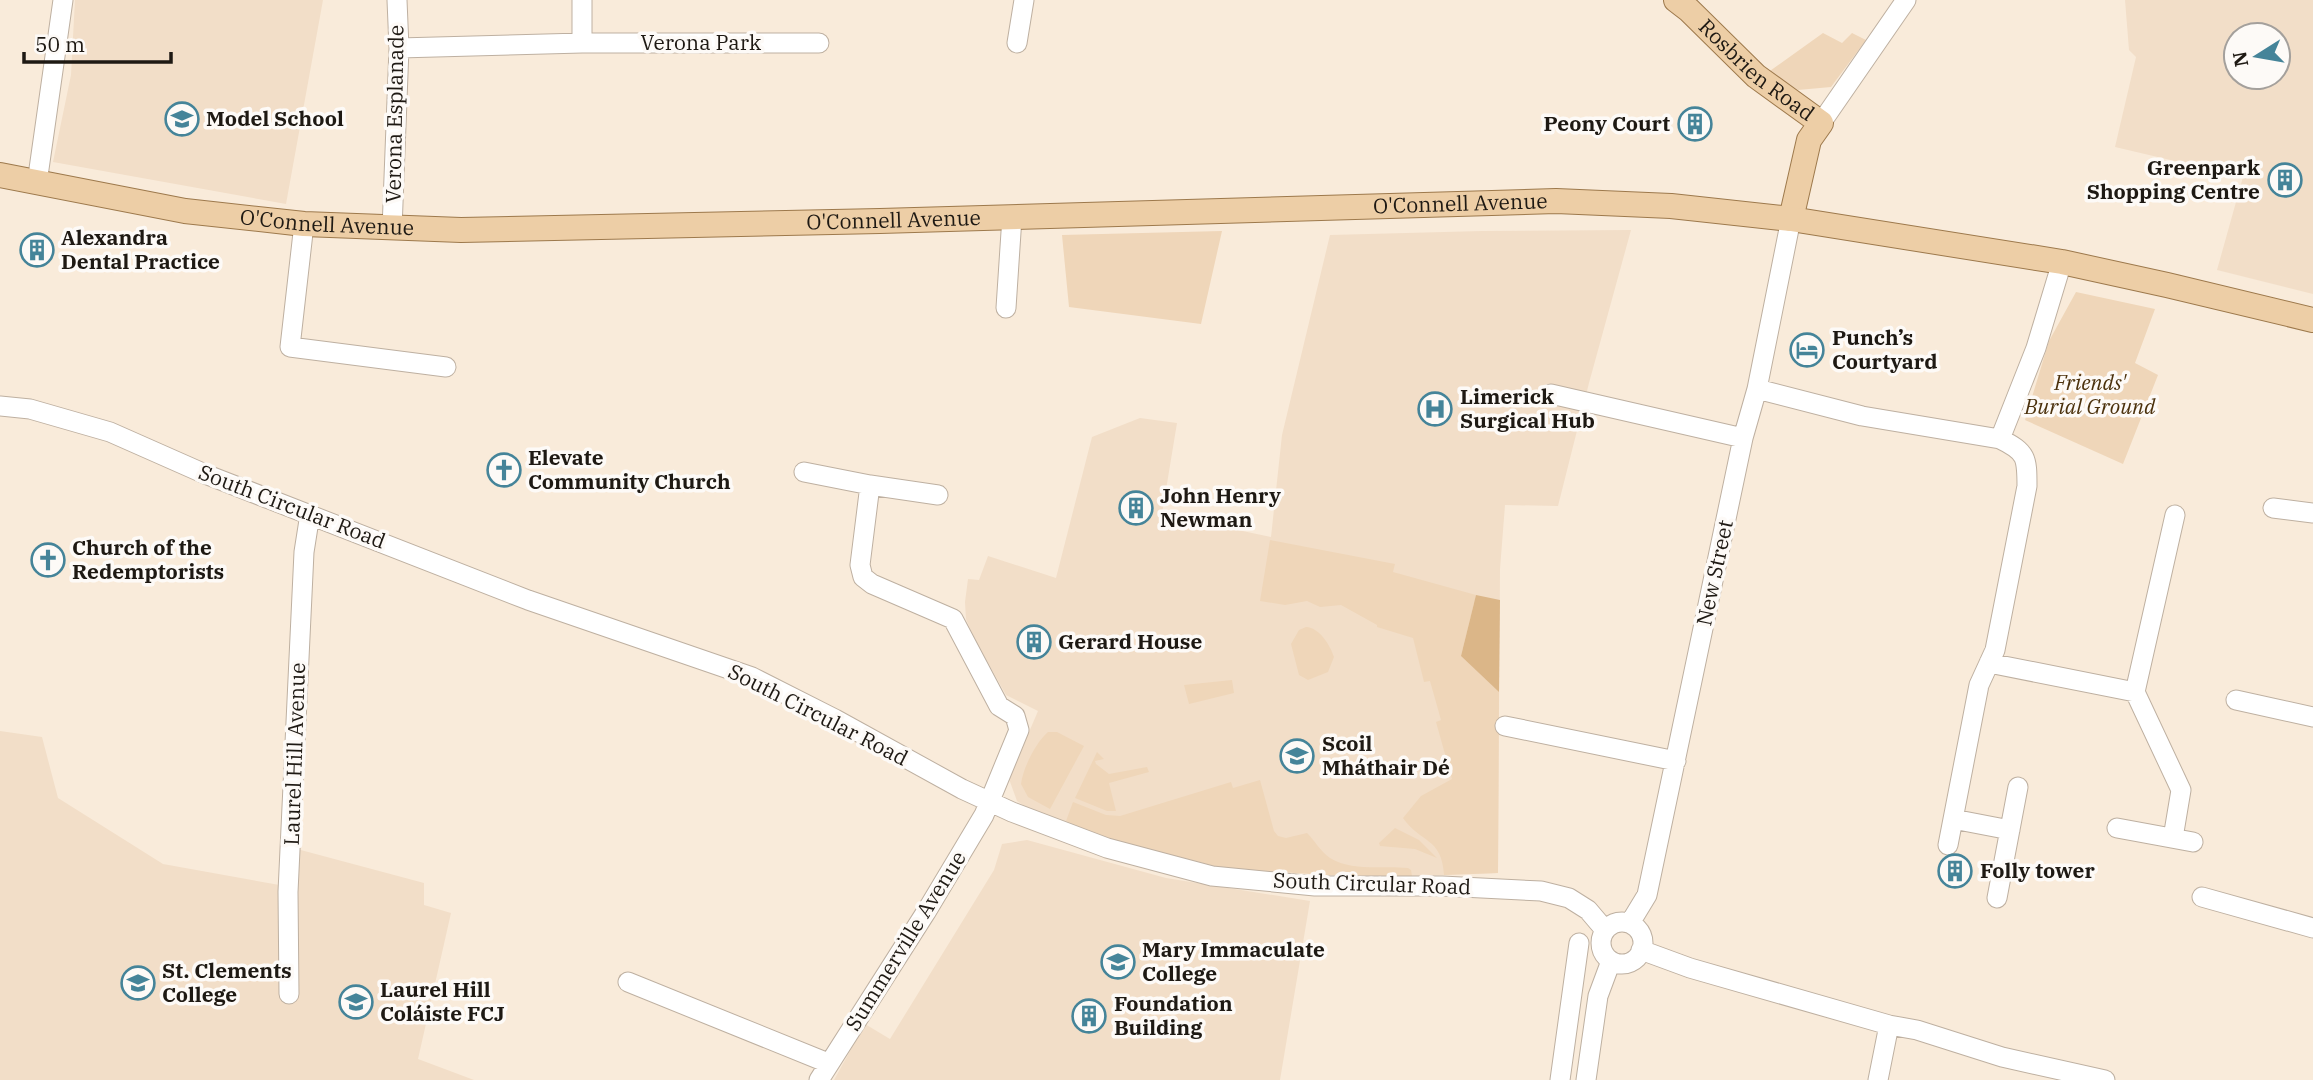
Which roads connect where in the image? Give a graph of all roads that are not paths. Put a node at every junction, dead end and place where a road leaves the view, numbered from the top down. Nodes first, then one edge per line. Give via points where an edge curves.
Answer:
1 (63, 0) edge
2 (397, 0) edge
3 (582, 0) edge
4 (1024, 0) edge
5 (1676, 0) edge
6 (1906, 0) edge
7 (582, 43) junction
8 (819, 43) dead end
9 (1017, 43) dead end
10 (399, 48) junction
11 (1821, 123) junction
12 (1, 179) edge
13 (37, 183) junction
14 (1012, 217) junction
15 (1791, 219) junction
16 (304, 223) junction
17 (392, 229) junction
18 (2062, 262) junction
19 (1006, 309) dead end
20 (2313, 320) edge
21 (446, 367) dead end
22 (1757, 389) junction
23 (1551, 394) dead end
24 (0, 406) edge
25 (1744, 438) junction
26 (2000, 439) junction
27 (804, 471) dead end
28 (870, 485) junction
29 (938, 495) dead end
30 (2273, 508) dead end
31 (2313, 513) edge
32 (310, 514) junction
33 (2175, 515) dead end
34 (1989, 663) junction
35 (2135, 692) junction
36 (2236, 700) dead end
37 (2313, 717) edge
38 (1505, 726) dead end
39 (1676, 761) junction
40 (2018, 787) dead end
41 (991, 801) junction
42 (1953, 819) junction
43 (2117, 828) dead end
44 (2010, 830) junction
45 (2173, 838) junction
46 (2193, 842) dead end
47 (1948, 845) dead end
48 (2202, 897) dead end
49 (1997, 898) dead end
50 (1630, 923) junction
51 (2313, 929) edge
52 (1605, 930) junction
53 (1579, 943) dead end
54 (1641, 950) junction
55 (1611, 961) junction
56 (628, 982) dead end
57 (289, 994) dead end
58 (1889, 1025) junction
59 (824, 1071) edge
60 (1560, 1080) edge
61 (1586, 1080) edge
62 (1878, 1080) edge
63 (2105, 1080) edge

1 - 13 street
2 - 10 street, Verona Esplanade
3 - 7 street
4 - 9 street
5 - 11 main road, Rosbrien Road via 1756,76
6 - 11 street, Rosbrien Road
7 - 8 street, Verona Park
7 - 10 street, Verona Park
10 - 17 street, Verona Esplanade
11 - 15 main road via 1809,140
12 - 13 main road, O'Connell Avenue
13 - 16 main road, O'Connell Avenue via 185,211
14 - 15 main road, O'Connell Avenue via 1556,201 1671,206
14 - 17 main road, O'Connell Avenue
14 - 19 street
15 - 18 main road, O'Connell Avenue
15 - 22 street, New Street
16 - 17 main road, O'Connell Avenue
16 - 21 street via 290,347
18 - 20 main road, O'Connell Avenue
18 - 26 street via 2036,348
22 - 25 street, New Street
22 - 26 street via 1862,416
23 - 25 street
24 - 32 street, South Circular Road via 30,409 110,432
25 - 39 street, New Street
26 - 34 street via 2016,447 2027,462 2027,486
27 - 28 street
28 - 29 street
28 - 41 street, Summerville Avenue via 860,565 863,577 953,619 999,706 1014,716 1019,730
30 - 31 street
32 - 41 street, South Circular Road via 528,600 752,677
32 - 57 street, Laurel Hill Avenue via 304,552 288,892
33 - 35 street
34 - 35 street
34 - 42 street via 1979,685
35 - 45 street via 2181,790
36 - 37 street
38 - 39 street
39 - 50 street, New Street via 1647,895
40 - 44 street
41 - 52 street, South Circular Road via 1082,839 1212,876 1315,887 1541,891 1569,898 1588,910
41 - 59 street, Summerville Avenue
42 - 44 street
42 - 47 street
43 - 45 street
44 - 49 street
45 - 46 street
48 - 51 street
50 - 52 street via 1616,922
50 - 54 street via 1641,933
52 - 55 street via 1602,950
53 - 60 street
54 - 55 street via 1631,962
54 - 58 street
55 - 61 street via 1598,996
56 - 59 street
58 - 62 street
58 - 63 street

